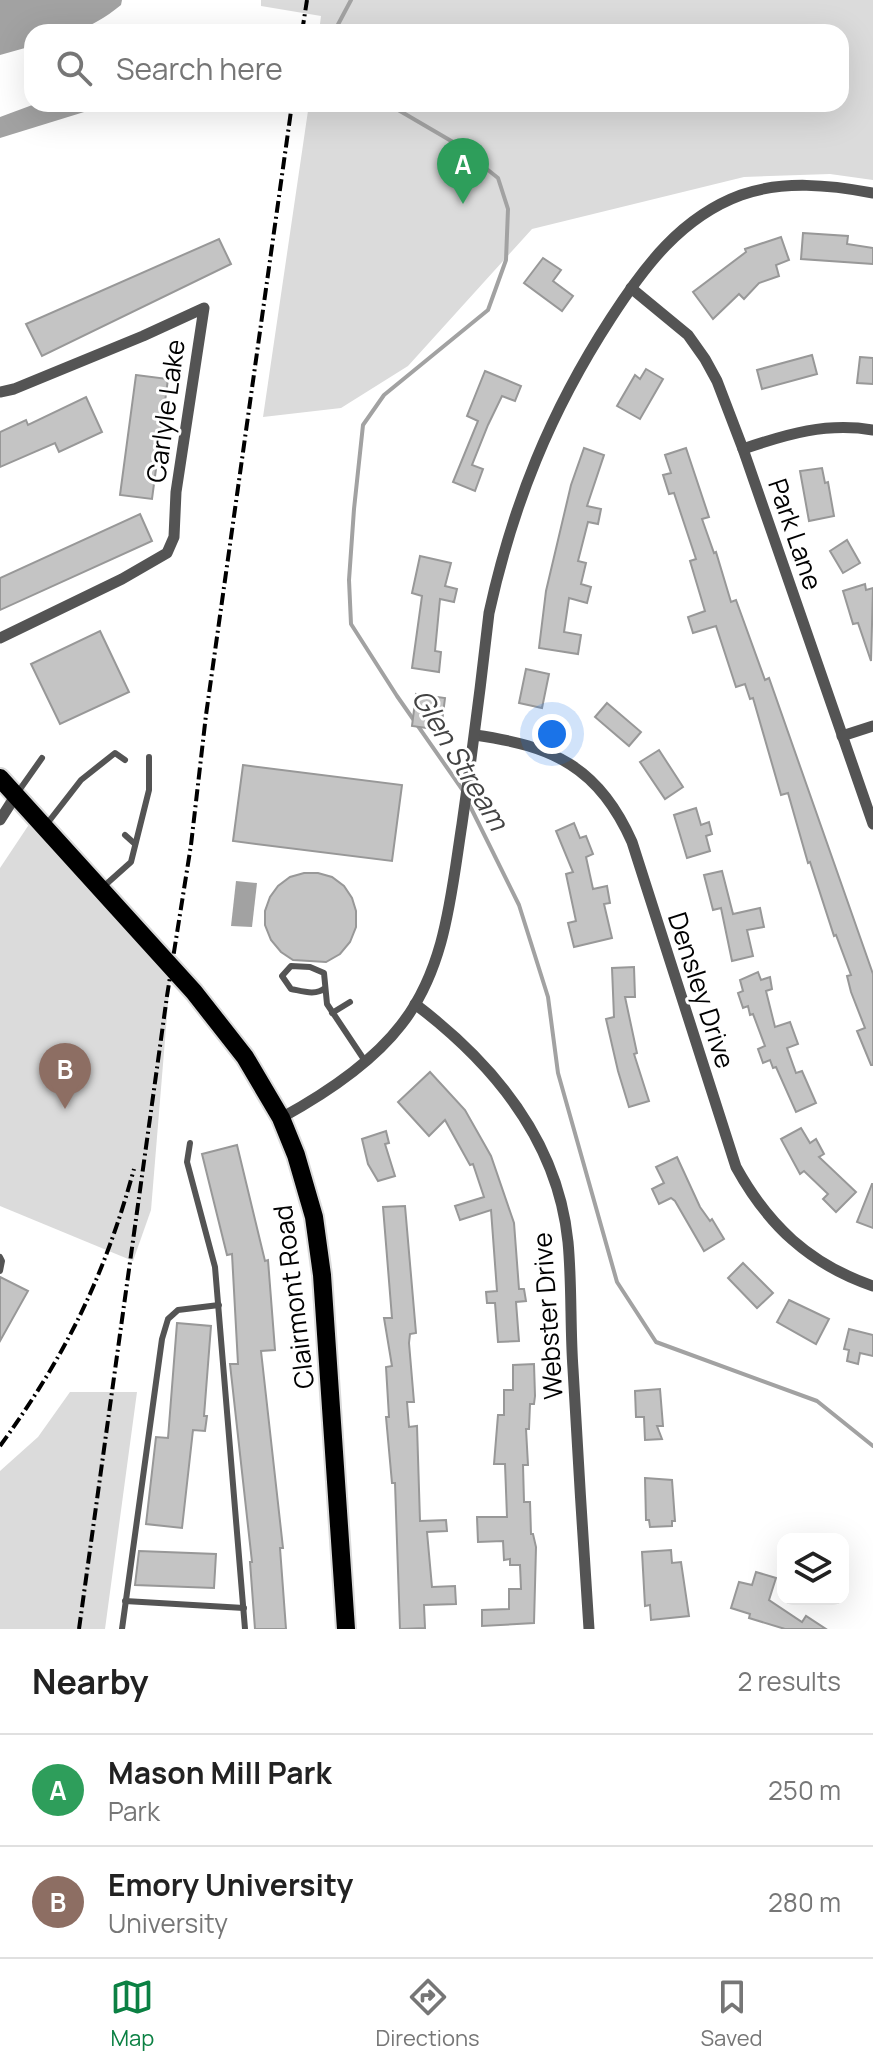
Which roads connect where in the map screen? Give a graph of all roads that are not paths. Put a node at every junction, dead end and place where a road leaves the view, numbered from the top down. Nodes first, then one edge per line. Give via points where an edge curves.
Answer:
1 (873, 193) edge
2 (631, 288) junction
3 (0, 392) edge
4 (873, 430) edge
5 (743, 449) junction
6 (0, 638) edge
7 (873, 726) edge
8 (475, 735) junction
9 (842, 736) junction
10 (149, 757) dead end
11 (42, 758) dead end
12 (125, 760) dead end
13 (0, 778) edge
14 (74, 790) junction
15 (83, 798) dead end
16 (8, 799) edge
17 (0, 820) edge
18 (873, 824) edge
19 (45, 826) junction
20 (125, 835) dead end
21 (135, 844) junction
22 (101, 889) junction
23 (325, 988) junction
24 (350, 1002) dead end
25 (415, 1004) junction
26 (332, 1013) junction
27 (365, 1061) junction
28 (281, 1118) junction
29 (190, 1143) dead end
30 (0, 1257) edge
31 (0, 1271) edge
32 (873, 1286) edge
33 (219, 1305) junction
34 (125, 1601) junction
35 (244, 1608) junction
36 (122, 1629) edge
37 (245, 1629) edge
38 (346, 1629) edge
39 (589, 1629) edge

1 - 2 street via 807,186 742,195 684,228
2 - 5 street, Park Lane via 697,346
2 - 8 street via 555,414 512,519 489,613
3 - 6 street, Carlyle Lake via 204,308 174,537 167,553
4 - 5 street via 817,428
5 - 9 street, Park Lane
7 - 9 street
8 - 25 street via 448,915 436,961
8 - 32 street, Densley Drive via 556,755 611,801 632,842 736,1167 776,1226 823,1263
9 - 18 street, Park Lane
10 - 21 lane via 149,790
11 - 16 lane
12 - 14 lane via 115,753
13 - 16 main road, Clairmont Road
14 - 15 lane
14 - 19 lane
16 - 17 street
16 - 19 main road, Clairmont Road
19 - 22 main road, Clairmont Road
20 - 21 lane
21 - 22 lane via 131,862
22 - 28 main road, Clairmont Road via 224,1027
23 - 23 lane via 319,969 291,966 283,972 291,989
23 - 26 lane
24 - 26 lane
25 - 27 street
25 - 39 street, Webster Drive via 492,1073 514,1101 549,1164 559,1199 570,1274
26 - 27 lane
27 - 28 street
28 - 38 main road, Clairmont Road via 307,1187 322,1275
29 - 33 lane via 187,1162 215,1267
30 - 31 lane
33 - 34 lane via 178,1310 168,1319
33 - 35 lane
34 - 35 lane
34 - 36 lane
35 - 37 lane

